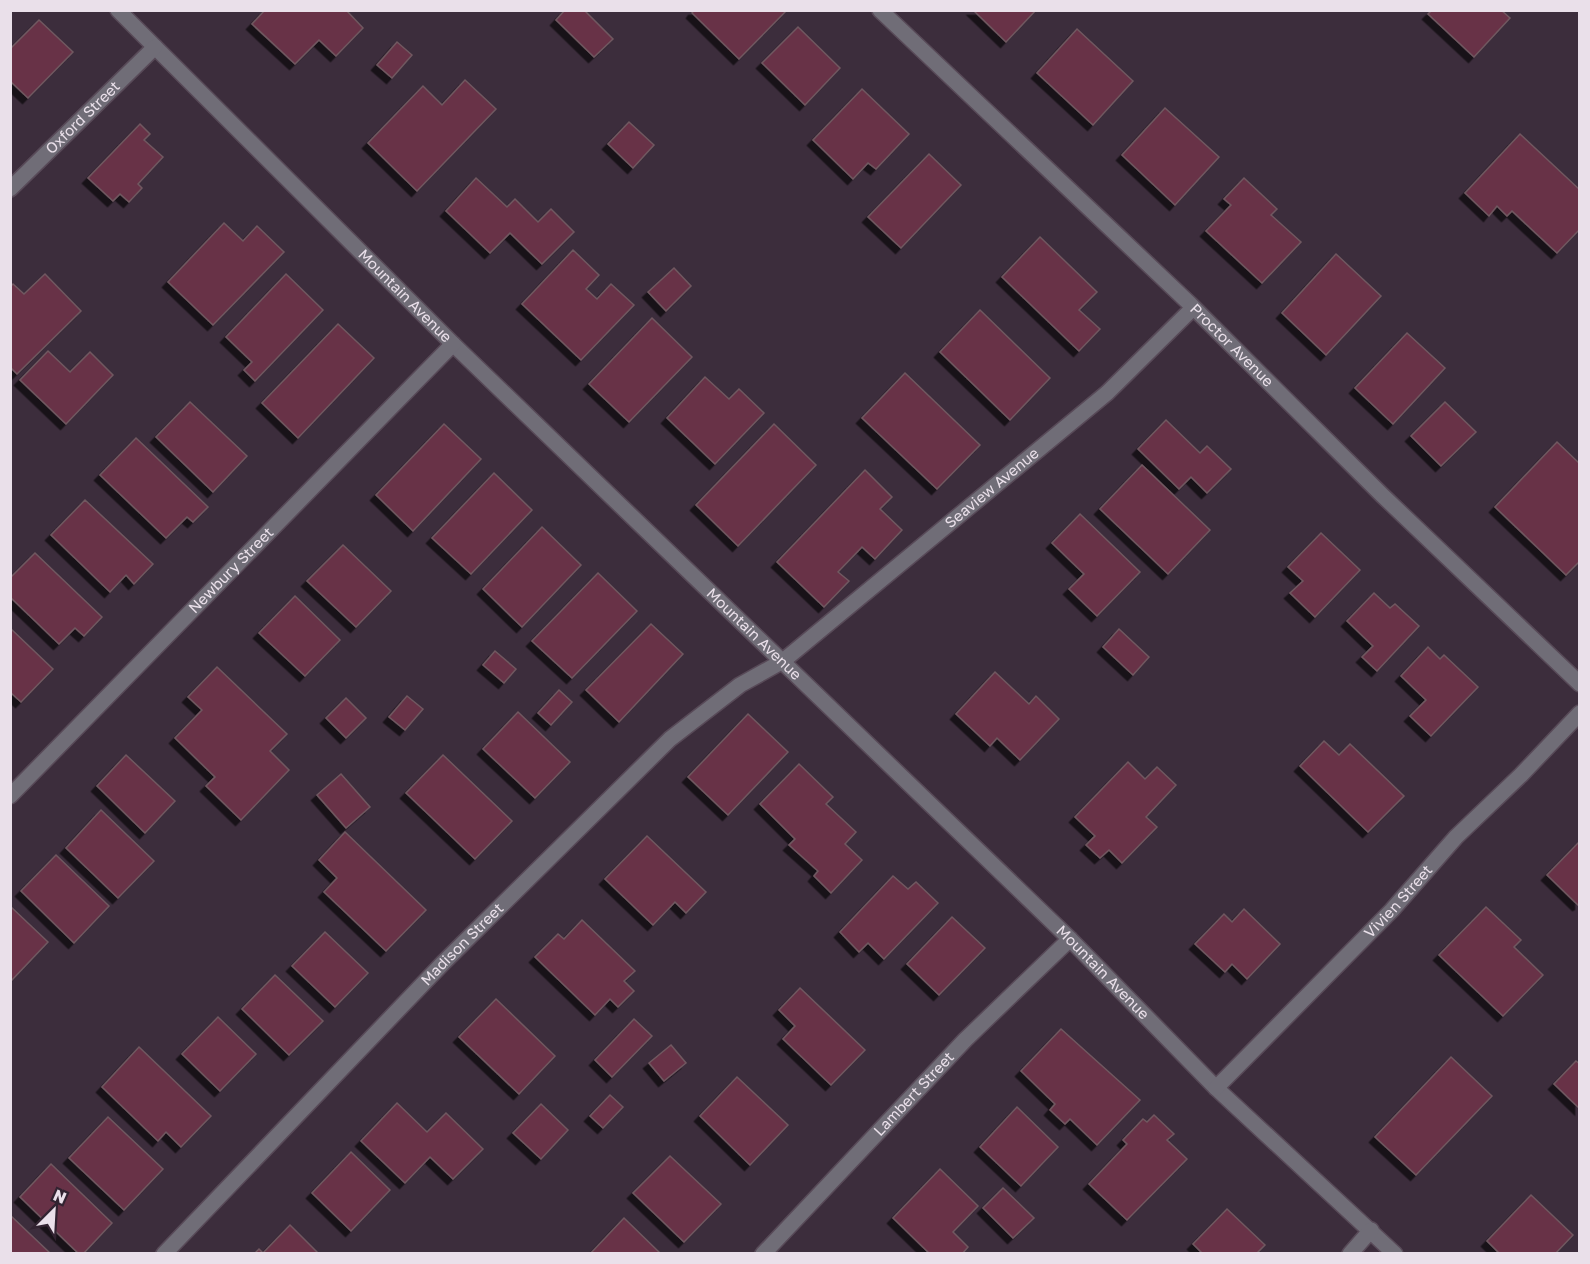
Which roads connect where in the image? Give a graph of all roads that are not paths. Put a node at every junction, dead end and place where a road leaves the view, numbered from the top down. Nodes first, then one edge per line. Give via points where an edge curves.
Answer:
1 (118, 10) edge
2 (880, 10) edge
3 (155, 47) junction
4 (10, 189) edge
5 (1193, 308) junction
6 (453, 344) junction
7 (783, 661) junction
8 (1580, 684) edge
9 (1580, 713) edge
10 (10, 796) edge
11 (1070, 939) junction
12 (1216, 1088) junction
13 (1371, 1230) junction
14 (164, 1254) edge
15 (763, 1254) edge
16 (1350, 1254) edge
17 (1395, 1254) edge

1 - 3 street, Mountain Avenue
2 - 5 street, Proctor Avenue
3 - 4 street, Oxford Street
3 - 6 street, Mountain Avenue
5 - 7 street, Seaview Avenue via 1107,393
5 - 8 street, Proctor Avenue
6 - 7 street, Mountain Avenue
6 - 10 street, Newbury Street
7 - 11 street, Mountain Avenue
7 - 14 street, Madison Street via 740,685 670,739 443,963
9 - 12 street, Vivien Street
11 - 12 street, Mountain Avenue
11 - 15 street, Lambert Street via 965,1040
12 - 13 street, Mountain Avenue
13 - 16 street
13 - 17 street, Mountain Avenue

